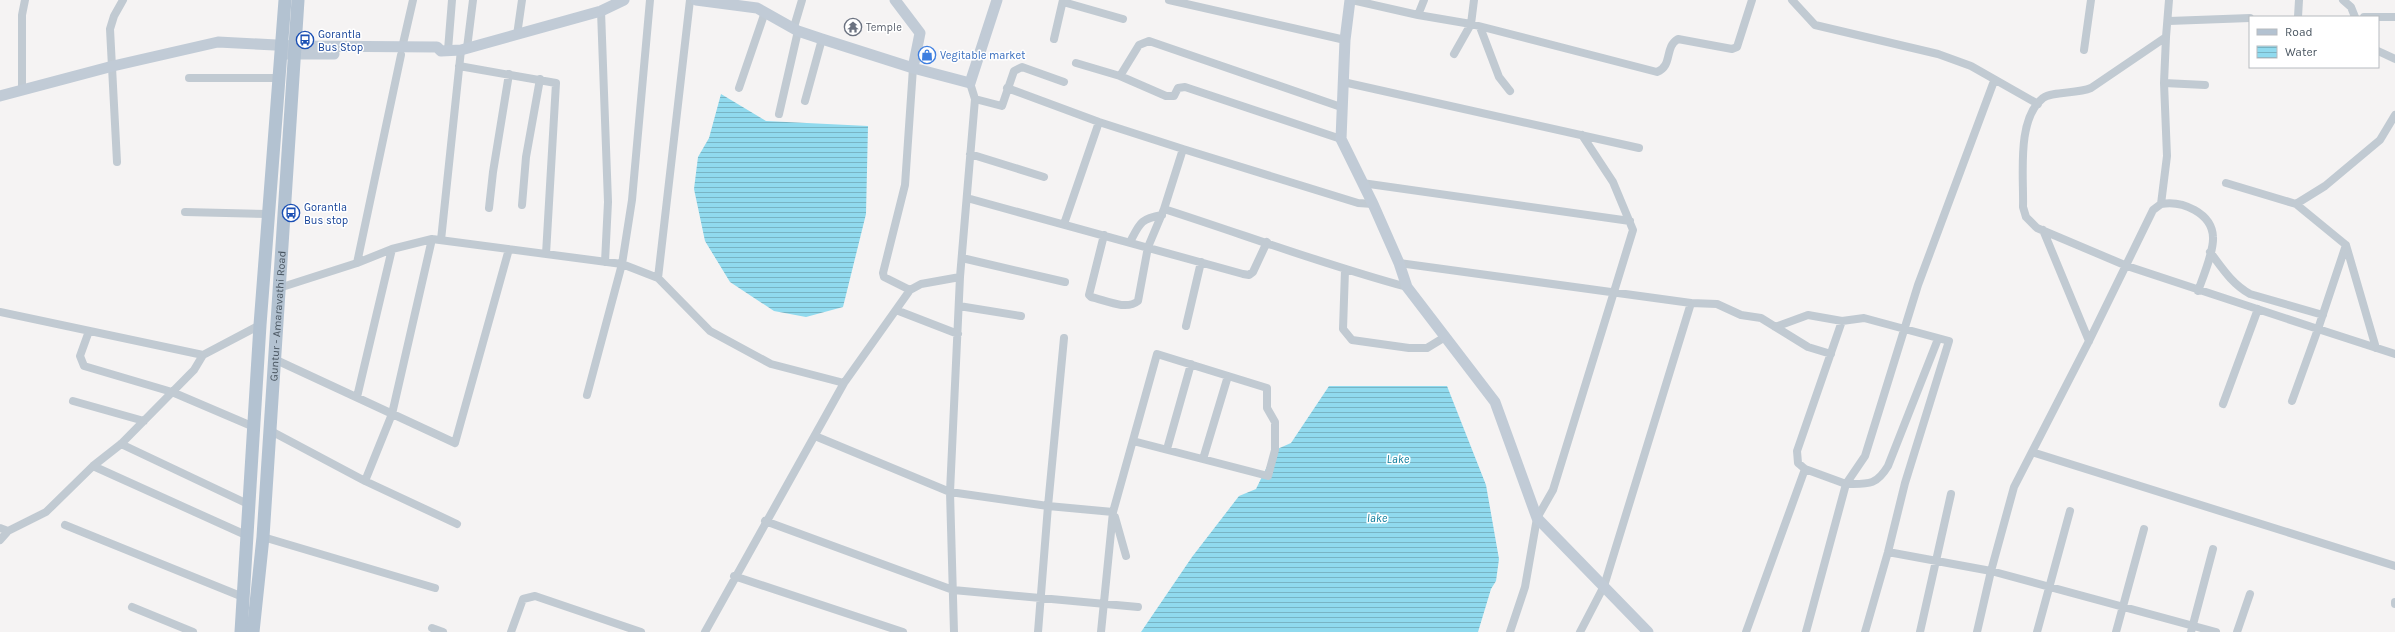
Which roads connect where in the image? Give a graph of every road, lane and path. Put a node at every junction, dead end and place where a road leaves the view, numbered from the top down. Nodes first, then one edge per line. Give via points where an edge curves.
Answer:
1 (25, 0) edge
2 (123, 0) edge
3 (285, 0) edge
4 (298, 0) edge
5 (413, 0) edge
6 (452, 0) edge
7 (473, 0) edge
8 (522, 0) edge
9 (624, 0) edge
10 (650, 0) edge
11 (690, 0) edge
12 (696, 0) edge
13 (802, 0) edge
14 (895, 0) edge
15 (997, 0) edge
16 (1169, 0) edge
17 (1351, 0) edge
18 (1424, 0) edge
19 (1474, 0) edge
20 (1752, 0) edge
21 (1792, 0) edge
22 (2092, 0) edge
23 (2169, 0) edge
24 (2299, 0) edge
25 (2343, 0) edge
26 (1063, 1) edge
27 (761, 6) edge
28 (601, 10) junction
29 (1418, 16) junction
30 (2298, 16) edge
31 (2355, 16) edge
32 (2379, 17) edge
33 (2395, 17) edge
34 (2249, 18) edge
35 (1123, 19) dead end
36 (2169, 21) junction
37 (1471, 24) junction
38 (1480, 27) junction
39 (796, 29) junction
40 (517, 35) junction
41 (2166, 38) junction
42 (822, 39) junction
43 (1054, 39) dead end
44 (1345, 40) junction
45 (464, 49) junction
46 (288, 50) junction
47 (2084, 50) dead end
48 (401, 51) junction
49 (445, 51) junction
50 (2379, 51) edge
51 (1454, 54) dead end
52 (2395, 59) edge
53 (1076, 63) dead end
54 (113, 66) junction
55 (459, 66) junction
56 (913, 68) junction
57 (509, 74) junction
58 (1120, 76) junction
59 (189, 78) dead end
60 (280, 78) junction
61 (540, 79) junction
62 (1994, 81) junction
63 (1064, 82) dead end
64 (1343, 82) junction
65 (970, 83) junction
66 (2164, 83) junction
67 (2205, 84) dead end
68 (739, 88) dead end
69 (1007, 88) junction
70 (22, 90) junction
71 (1510, 91) dead end
72 (0, 96) edge
73 (975, 99) junction
74 (806, 101) dead end
75 (2038, 104) junction
76 (1341, 107) junction
77 (779, 114) dead end
78 (2395, 115) edge
79 (1099, 122) junction
80 (1582, 135) junction
81 (1341, 139) junction
82 (1639, 148) dead end
83 (1183, 149) junction
84 (970, 154) junction
85 (117, 162) dead end
86 (1044, 177) dead end
87 (1362, 183) junction
88 (2226, 183) dead end
89 (967, 198) junction
90 (1373, 204) junction
91 (2161, 204) junction
92 (2296, 204) junction
93 (522, 205) dead end
94 (489, 208) dead end
95 (184, 212) dead end
96 (1163, 212) junction
97 (269, 214) junction
98 (1630, 221) junction
99 (1064, 224) junction
100 (2043, 230) junction
101 (1104, 235) junction
102 (432, 239) junction
103 (441, 240) junction
104 (1130, 242) junction
105 (1267, 242) junction
106 (2346, 245) junction
107 (1148, 247) junction
108 (392, 249) junction
109 (509, 249) junction
110 (2210, 252) junction
111 (546, 254) junction
112 (962, 258) junction
113 (605, 262) junction
114 (1201, 262) junction
115 (357, 263) junction
116 (1399, 263) junction
117 (622, 264) junction
118 (2126, 266) junction
119 (1345, 270) junction
120 (960, 277) junction
121 (658, 278) junction
122 (1065, 282) dead end
123 (1407, 287) junction
124 (279, 288) junction
125 (910, 290) junction
126 (2198, 291) junction
127 (1615, 293) junction
128 (1691, 303) junction
129 (959, 306) junction
130 (2258, 309) junction
131 (896, 310) junction
132 (0, 312) edge
133 (2323, 315) junction
134 (1021, 316) dead end
135 (1842, 321) junction
136 (260, 326) junction
137 (1186, 326) dead end
138 (1776, 327) junction
139 (1906, 329) junction
140 (2318, 329) junction
141 (89, 331) junction
142 (958, 334) junction
143 (1445, 337) junction
144 (1064, 338) dead end
145 (1938, 339) junction
146 (2090, 341) junction
147 (2376, 348) junction
148 (1831, 354) junction
149 (2395, 354) edge
150 (203, 355) junction
151 (274, 359) junction
152 (1191, 364) junction
153 (1228, 376) junction
154 (844, 383) junction
155 (172, 392) junction
156 (587, 395) dead end
157 (357, 397) junction
158 (73, 401) dead end
159 (2292, 401) dead end
160 (2223, 404) dead end
161 (392, 414) junction
162 (144, 421) junction
163 (254, 427) junction
164 (269, 430) junction
165 (815, 436) junction
166 (1133, 441) junction
167 (121, 444) junction
168 (1167, 449) junction
169 (2032, 452) junction
170 (1203, 459) junction
171 (93, 466) junction
172 (1805, 469) junction
173 (365, 481) junction
174 (1846, 484) junction
175 (950, 492) junction
176 (1951, 494) dead end
177 (250, 505) junction
178 (1048, 506) junction
179 (2070, 510) dead end
180 (1114, 512) junction
181 (1537, 518) junction
182 (765, 521) junction
183 (65, 524) dead end
184 (457, 524) dead end
185 (0, 528) edge
186 (2144, 529) dead end
187 (8, 531) junction
188 (248, 536) junction
189 (263, 537) junction
190 (0, 540) edge
191 (2213, 549) dead end
192 (1888, 552) junction
193 (1126, 556) dead end
194 (1937, 561) junction
195 (2395, 566) edge
196 (1991, 571) junction
197 (734, 576) junction
198 (1604, 586) junction
199 (2050, 587) junction
200 (435, 588) dead end
201 (953, 590) junction
202 (2250, 594) dead end
203 (243, 597) junction
204 (1040, 598) junction
205 (1104, 605) junction
206 (2123, 606) junction
207 (132, 607) dead end
208 (1138, 607) dead end
209 (432, 628) dead end
210 (2192, 629) edge
211 (193, 632) edge
212 (251, 632) edge
213 (444, 632) edge
214 (511, 632) edge
215 (641, 632) edge
216 (705, 632) edge
217 (903, 632) edge
218 (954, 632) edge
219 (1038, 632) edge
220 (1101, 632) edge
221 (1510, 632) edge
222 (1580, 632) edge
223 (1648, 632) edge
224 (1746, 632) edge
225 (1806, 632) edge
226 (1865, 632) edge
227 (1920, 632) edge
228 (1978, 632) edge
229 (2037, 632) edge
230 (2116, 632) edge
231 (2216, 632) edge
232 (2237, 632) edge

1 - 70 street via 22,16
2 - 54 street via 110,29
3 - 46 main road, Guntur - Amaravathi Road
4 - 46 main road, Guntur - Amaravathi Road
5 - 48 street
6 - 49 street
7 - 45 street
8 - 40 street
9 - 28 street
10 - 117 street via 634,190
11 - 121 street
12 - 27 street
13 - 39 street
14 - 56 street via 920,33
15 - 65 street
16 - 44 street
17 - 29 street
17 - 44 street
18 - 29 street
19 - 37 street
20 - 38 street via 1737,47 1732,49 1678,39 1670,46 1667,65 1657,72
21 - 62 street via 1815,25 1938,54 1977,69
22 - 47 street
23 - 36 street
24 - 30 street
25 - 31 street via 2351,7
26 - 35 street
26 - 43 street
27 - 39 street
27 - 68 street
28 - 40 street
28 - 113 street via 608,202
29 - 37 street
32 - 33 street
34 - 36 street
36 - 41 street
37 - 38 street
37 - 51 street
38 - 71 street via 1499,77
39 - 42 street
39 - 77 street
40 - 45 street
41 - 66 street
41 - 75 street via 2091,88 2049,96
42 - 56 street
42 - 74 street
44 - 64 street
45 - 49 street
45 - 55 street
46 - 48 street
46 - 54 street via 218,42
46 - 60 main road, Guntur - Amaravathi Road
46 - 124 main road, Guntur - Amaravathi Road
48 - 49 street via 437,47
48 - 115 street
50 - 52 street
53 - 58 street
54 - 70 street
54 - 85 street
55 - 57 street
55 - 103 street
56 - 65 street
56 - 125 street via 905,185 883,273 888,280
57 - 61 street
57 - 94 street
58 - 76 street via 1139,44 1149,41
58 - 81 street via 1171,97 1178,88 1185,87
59 - 60 street
60 - 97 main road, Guntur - Amaravathi Road
61 - 93 street via 526,157
61 - 111 street via 554,82 557,86
62 - 75 street
62 - 139 street via 1918,286
63 - 69 street via 1022,67 1014,71
64 - 76 street
64 - 80 street
65 - 73 street
66 - 67 street
66 - 91 street via 2167,156
69 - 73 street via 1002,106
69 - 79 street
70 - 72 street
73 - 84 street
75 - 100 street via 2026,127 2024,207 2026,217
76 - 81 street
78 - 92 street via 2380,140 2325,186
79 - 83 street
79 - 99 street
80 - 82 street
80 - 98 street via 1607,171
81 - 87 street
83 - 90 street via 1358,203
83 - 96 street
84 - 86 street
84 - 89 street
87 - 90 street
87 - 98 street
88 - 92 street
89 - 99 street
89 - 112 street
90 - 116 street
91 - 110 street via 2190,207 2202,214 2213,232
91 - 118 street via 2153,210
92 - 106 street
95 - 97 street
96 - 104 street via 1141,221
96 - 105 street
96 - 107 street
97 - 136 main road, Guntur - Amaravathi Road
98 - 127 street via 1632,230
99 - 101 street
100 - 118 street
100 - 146 street
101 - 104 street
101 - 107 street via 1088,290 1091,297 1126,306 1134,305 1138,301
102 - 103 street
102 - 108 street
102 - 161 street
103 - 109 street
104 - 107 street
105 - 114 street via 1253,272 1249,275
105 - 119 street
106 - 133 street
106 - 147 street
107 - 114 street
108 - 115 street
108 - 157 street
109 - 111 street
109 - 161 street via 456,443
110 - 126 street
110 - 133 street via 2232,282 2250,294
111 - 113 street
112 - 120 street
112 - 122 street
113 - 117 street
114 - 137 street
115 - 124 street
116 - 123 street
116 - 127 street
117 - 121 street
117 - 156 street
118 - 126 street
118 - 146 street
119 - 123 street
119 - 143 street via 1343,330 1352,340 1427,348
120 - 125 street via 921,284
120 - 129 street
121 - 154 street via 710,331 771,364
123 - 143 street
124 - 151 main road, Guntur - Amaravathi Road
125 - 131 street
126 - 130 street
127 - 128 street
127 - 181 street via 1554,490
128 - 138 street via 1718,304 1741,314 1765,320
128 - 198 street
129 - 134 street
129 - 142 street
130 - 140 street
130 - 160 street
131 - 142 street
131 - 154 street
132 - 141 street
133 - 140 street
135 - 138 street via 1808,315
135 - 139 street via 1864,318
135 - 148 street
136 - 150 street
136 - 163 main road, Guntur - Amaravathi Road
138 - 148 street via 1808,347
139 - 145 street
139 - 174 street via 1865,456
140 - 147 street
140 - 159 street
141 - 150 street
141 - 155 street via 80,356 84,366
142 - 175 street
143 - 181 street via 1495,402
144 - 178 street
145 - 174 street via 1883,474 1870,484
145 - 192 street via 1949,341 1905,483
146 - 169 street
147 - 149 street
148 - 172 street via 1798,443 1796,457
150 - 155 street via 194,370
151 - 157 street
151 - 164 main road, Guntur - Amaravathi Road
152 - 153 street
152 - 166 street via 1157,354
152 - 168 street
153 - 170 street
153 - 170 street via 1267,388 1267,408 1275,422 1275,450 1268,476
154 - 165 street
155 - 162 street
155 - 163 street
157 - 161 street
158 - 162 street
161 - 173 street
162 - 167 street
163 - 177 main road, Guntur - Amaravathi Road
164 - 173 street
164 - 189 main road, Guntur - Amaravathi Road
165 - 175 street
165 - 182 street
166 - 168 street
166 - 180 street
167 - 171 street
167 - 177 street
168 - 170 street
169 - 195 street
169 - 196 street via 2014,487
171 - 187 street via 46,512
171 - 188 street
172 - 174 street
172 - 224 street
173 - 184 street
174 - 225 street
175 - 178 street
175 - 201 street
176 - 194 street
177 - 188 main road, Guntur - Amaravathi Road
178 - 180 street
178 - 204 street
179 - 199 street
180 - 193 street
180 - 205 street
181 - 198 street
181 - 221 street via 1525,587
182 - 197 street
182 - 201 street
183 - 203 street
185 - 187 street
186 - 206 street
187 - 190 street
188 - 203 main road, Guntur - Amaravathi Road
189 - 200 street
189 - 212 main road, Guntur - Amaravathi Road
191 - 210 street
192 - 194 street
192 - 226 street
194 - 196 street
194 - 227 street
196 - 199 street
196 - 228 street
197 - 216 street
197 - 217 street
198 - 222 street
198 - 223 street
199 - 206 street
199 - 229 street
201 - 204 street
201 - 218 street
202 - 232 street
203 - 212 main road, Guntur - Amaravathi Road
204 - 205 street
204 - 219 street
205 - 208 street
205 - 220 street
206 - 210 street
206 - 230 street
207 - 211 street
209 - 213 street
210 - 231 street
214 - 215 street via 523,599 535,596

